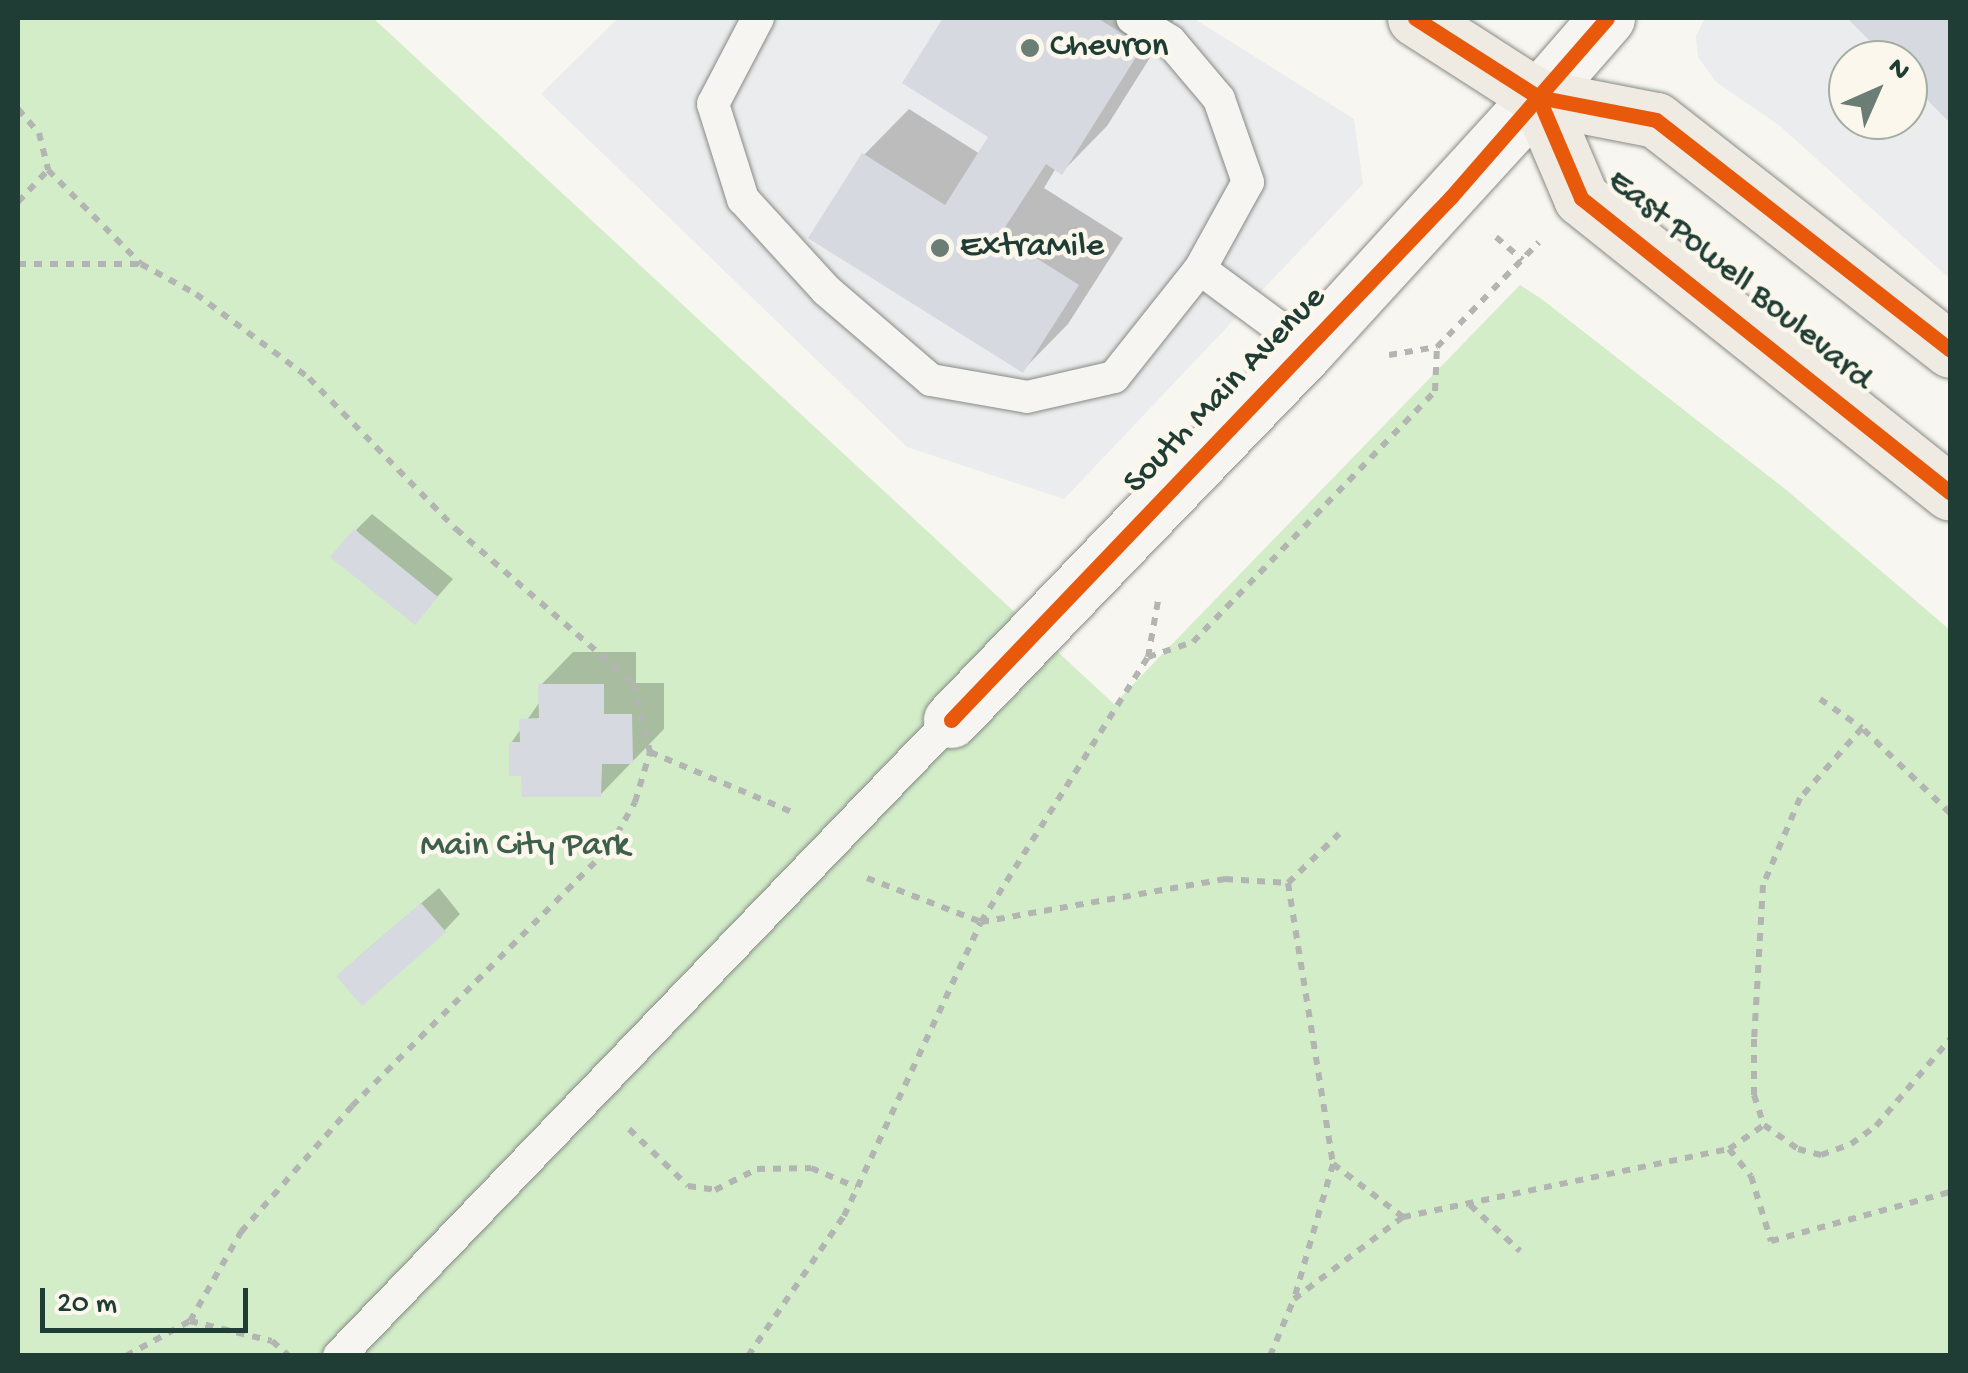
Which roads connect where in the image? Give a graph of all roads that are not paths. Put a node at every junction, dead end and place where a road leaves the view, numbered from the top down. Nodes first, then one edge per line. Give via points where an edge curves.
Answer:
1 (758, 18) edge
2 (1132, 18) edge
3 (1415, 18) edge
4 (1608, 18) edge
5 (1538, 97) junction
6 (1200, 270) junction
7 (1308, 349) junction
8 (1950, 350) edge
9 (1950, 493) edge
10 (951, 720) joint
11 (339, 1356) edge

1 - 6 lane via 714,104 743,199 826,290 931,380 1027,397 1114,377
2 - 6 lane via 1170,41 1219,98 1248,182
3 - 5 main road
4 - 5 street, South Main Avenue
5 - 7 street, South Main Avenue
5 - 8 main road, East Powell Boulevard via 1656,120
5 - 9 main road, East Powell Boulevard via 1581,198 1841,398
6 - 7 lane
7 - 10 street, South Main Avenue
10 - 11 lane

